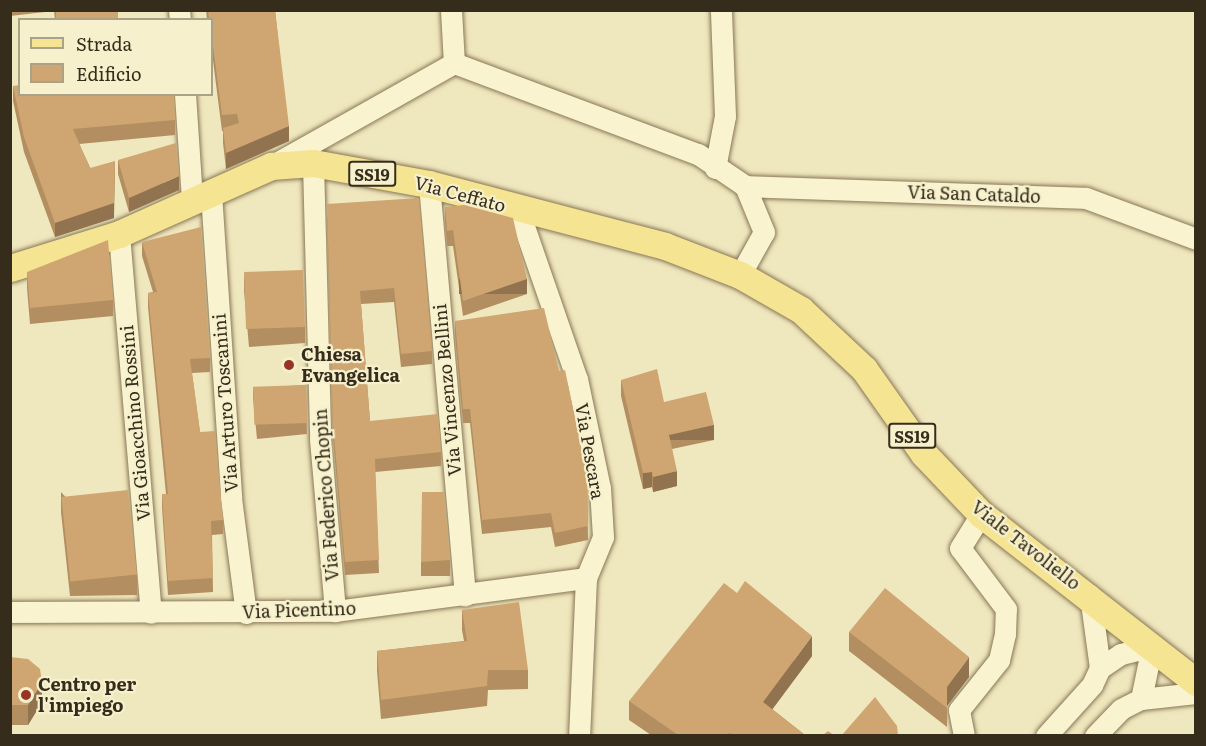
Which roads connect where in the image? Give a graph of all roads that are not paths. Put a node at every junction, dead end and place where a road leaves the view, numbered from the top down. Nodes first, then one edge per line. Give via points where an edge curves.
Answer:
1 (450, 10) edge
2 (721, 10) edge
3 (454, 63) junction
4 (185, 96) edge
5 (313, 163) junction
6 (271, 166) junction
7 (715, 168) junction
8 (429, 184) junction
9 (745, 186) junction
10 (201, 196) junction
11 (518, 209) junction
12 (119, 234) junction
13 (1196, 239) edge
14 (10, 268) edge
15 (740, 275) junction
16 (981, 514) junction
17 (586, 578) junction
18 (465, 595) junction
19 (1090, 595) junction
20 (335, 611) junction
21 (10, 612) edge
22 (151, 613) junction
23 (246, 613) junction
24 (1152, 646) junction
25 (1100, 668) junction
26 (1196, 682) edge
27 (1196, 693) edge
28 (1141, 699) junction
29 (579, 735) edge
30 (964, 735) edge
31 (1046, 735) edge
32 (1095, 735) edge

1 - 3 street
2 - 7 street via 725,116
3 - 6 street
3 - 7 street via 698,154
4 - 10 street, Via Arturo Toscanini
5 - 6 main road, Via Ceffato / SS19
5 - 8 main road, Via Ceffato / SS19
5 - 20 street, Via Federico Chopin via 320,439
6 - 10 main road, Via Ceffato / SS19
7 - 9 street
8 - 11 main road, Via Ceffato / SS19
8 - 18 street, Via Vincenzo Bellini
9 - 13 street, Via San Cataldo via 1086,198
9 - 15 street via 764,231
10 - 12 main road, Via Ceffato / SS19
10 - 23 street, Via Arturo Toscanini
11 - 15 main road, Via Ceffato / SS19 via 665,246
11 - 17 street, Via Pescara via 577,379 594,457 603,537
12 - 14 main road, Via Ceffato / SS19
12 - 22 street, Via Gioacchino Rossini
15 - 16 main road, Viale Tavoliello / SS19 via 801,310 864,369 924,454
16 - 19 main road, Viale Tavoliello / SS19
16 - 30 street via 960,548 1006,609 1005,633 999,660 959,710
17 - 18 street, Via Picentino
17 - 29 street, Via Pescara
18 - 20 street, Via Picentino
19 - 24 main road, Viale Tavoliello / SS19
19 - 25 street
20 - 23 street, Via Picentino
21 - 22 street, Via Picentino
22 - 23 street, Via Picentino
24 - 25 street via 1121,654
24 - 26 main road, Viale Tavoliello / SS19
24 - 28 street
25 - 31 street via 1092,685
27 - 28 street
28 - 32 street via 1121,709

